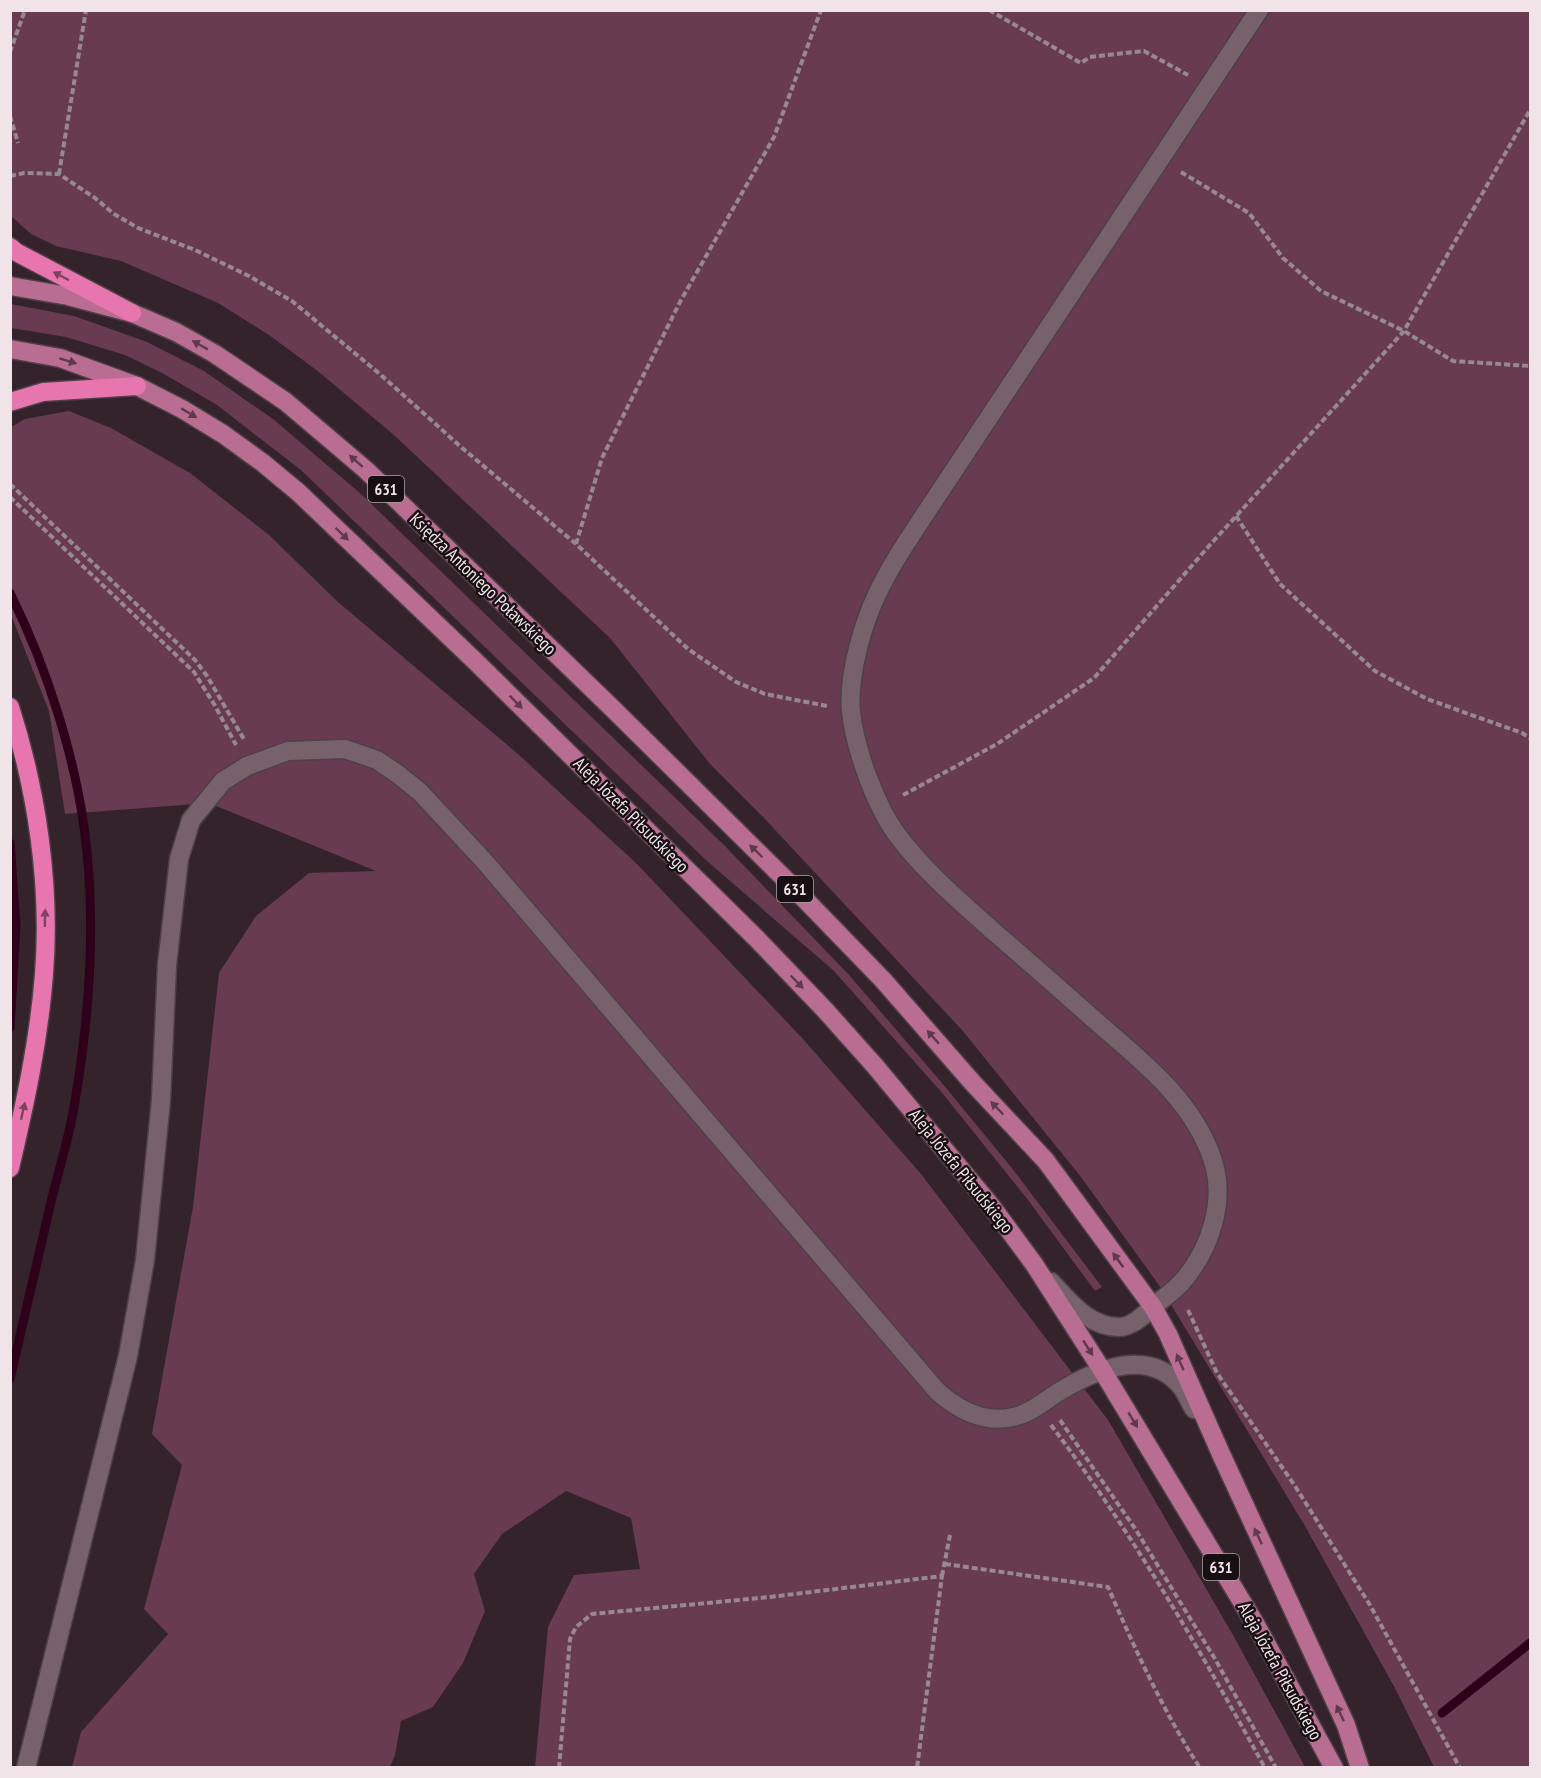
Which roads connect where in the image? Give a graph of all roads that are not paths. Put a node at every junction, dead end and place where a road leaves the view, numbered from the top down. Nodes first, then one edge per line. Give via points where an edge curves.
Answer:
1 (1258, 10) edge
2 (10, 247) edge
3 (10, 286) edge
4 (132, 313) junction
5 (10, 349) edge
6 (137, 386) junction
7 (10, 402) edge
8 (610, 706) joint
9 (10, 707) edge
10 (10, 1168) edge
11 (1034, 1264) junction
12 (1153, 1307) junction
13 (1102, 1370) junction
14 (1221, 1454) junction
15 (26, 1767) edge
16 (1334, 1767) edge
17 (1360, 1767) edge

1 - 12 street via 886,575 871,608 853,676 851,710 865,767 897,834 967,908 1136,1056 1178,1098 1200,1131 1213,1161 1217,1197 1212,1230 1198,1261 1180,1284
4 -> 2 highway
3 - 4 main road, Księdza Antoniego Poławskiego / 631
8 -> 4 main road, Księdza Antoniego Poławskiego / 631 via 320,429 254,378 176,332
5 -> 6 main road, 631 via 60,358
6 - 7 highway via 43,392
6 -> 11 main road, Aleja Józefa Piłsudskiego / 631 via 223,434 298,492 475,661 825,1010 992,1207
12 -> 8 main road, Aleja Józefa Piłsudskiego / 631 via 1046,1161 883,980
10 -> 9 highway via 31,1078 44,974 45,893 38,824
11 - 12 street via 1081,1314 1100,1323 1121,1327 1140,1319
11 -> 13 main road, Aleja Józefa Piłsudskiego / 631
14 -> 12 main road, Aleja Józefa Piłsudskiego / 631
13 - 14 street via 1122,1364 1139,1365 1172,1378
13 - 15 street via 1012,1418 991,1418 952,1405 486,862 420,792 376,760 345,749 288,751 252,764 223,781 191,820 179,859 167,964 161,1100 145,1260 128,1356
13 -> 16 main road, Aleja Józefa Piłsudskiego / 631 via 1256,1625
17 -> 14 main road, Aleja Józefa Piłsudskiego / 631 via 1346,1725

